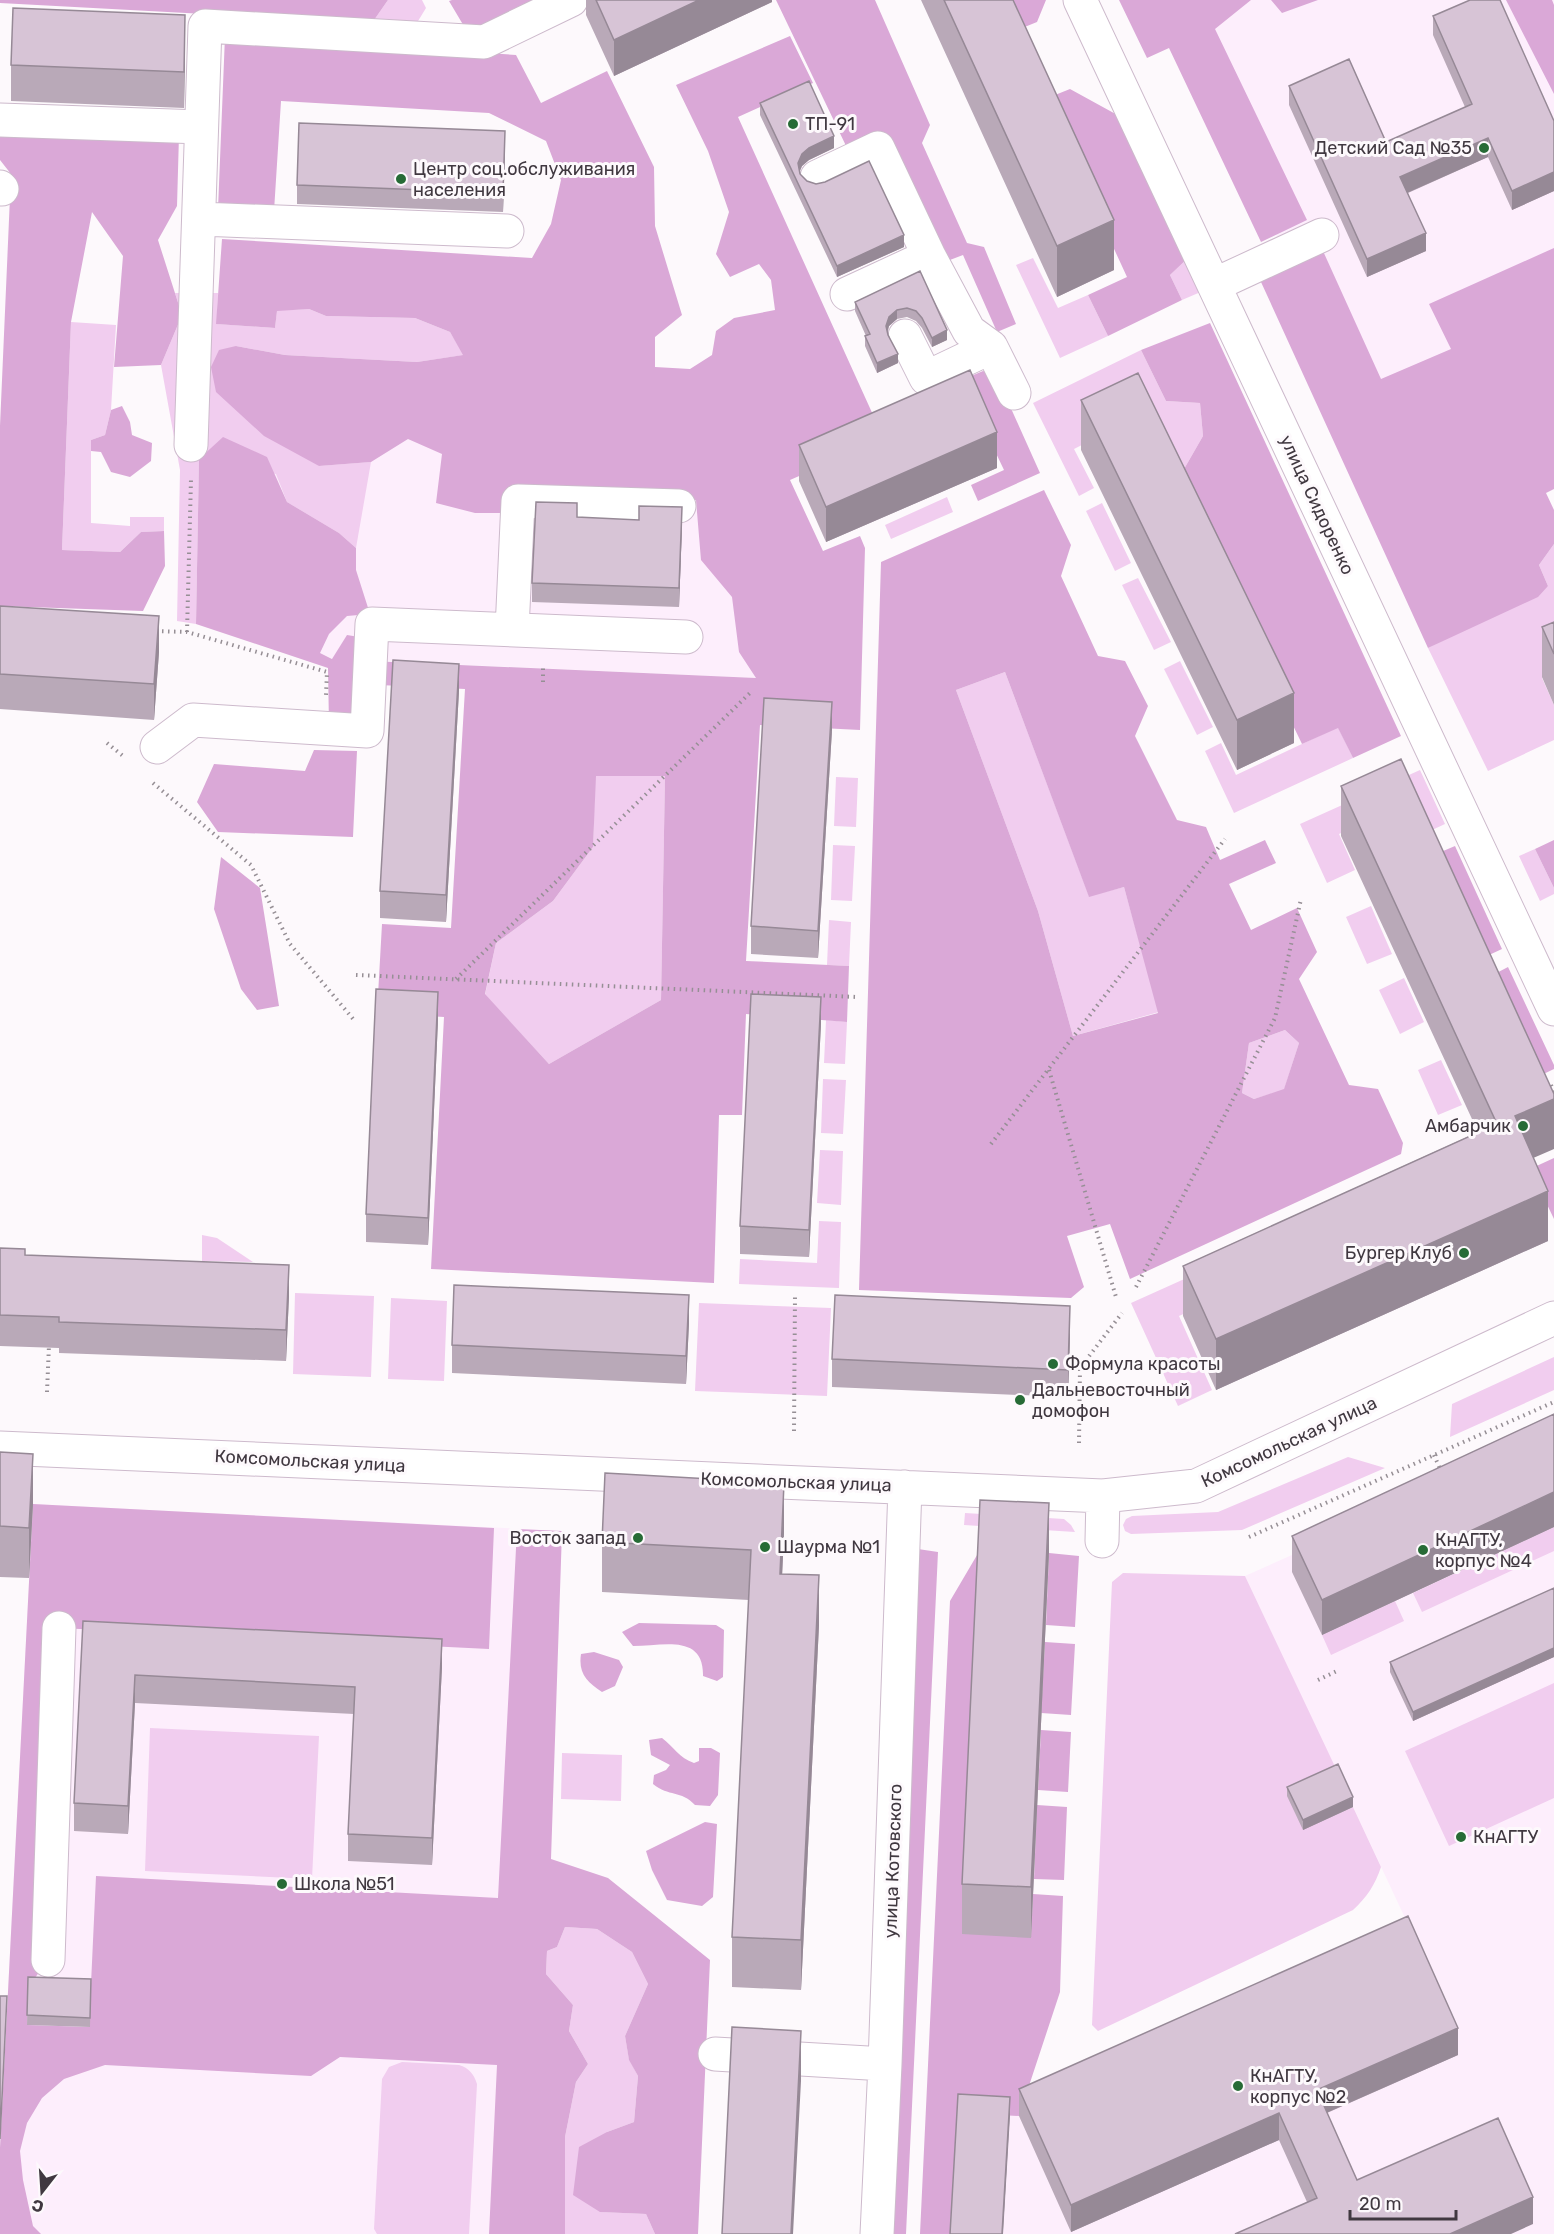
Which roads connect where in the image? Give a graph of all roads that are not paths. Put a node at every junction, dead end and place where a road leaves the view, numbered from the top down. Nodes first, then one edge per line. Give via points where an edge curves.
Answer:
1 (571, 0) edge
2 (1080, 0) edge
3 (0, 120) edge
4 (201, 127) junction
5 (817, 177) dead end
6 (200, 219) junction
7 (507, 231) dead end
8 (1322, 235) dead end
9 (929, 256) junction
10 (1214, 285) junction
11 (847, 294) dead end
12 (905, 336) dead end
13 (991, 347) junction
14 (1014, 393) dead end
15 (192, 445) road end
16 (679, 506) edge
17 (512, 630) junction
18 (686, 636) dead end
19 (157, 747) dead end
20 (1554, 1009) edge
21 (1554, 1318) edge
22 (0, 1448) edge
23 (905, 1487) junction
24 (1103, 1496) junction
25 (1102, 1541) dead end
26 (59, 1628) dead end
27 (48, 1960) dead end
28 (715, 2054) dead end
29 (885, 2064) junction
30 (877, 2234) edge

1 - 4 street via 484,42 205,26
2 - 10 street, улица Сидоренко
3 - 4 street
4 - 6 street
5 - 9 street via 878,148
6 - 7 street
6 - 15 street
8 - 10 street
9 - 11 street
9 - 13 street via 969,331
10 - 20 street, улица Сидоренко
12 - 13 street via 926,378
13 - 14 street
16 - 17 street via 518,501
17 - 18 street
17 - 19 street via 372,624 367,731 193,720
21 - 24 street, Комсомольская улица via 1196,1486
22 - 23 street, Комсомольская улица
23 - 24 street, Комсомольская улица
23 - 29 street, улица Котовского
24 - 25 street
26 - 27 street
28 - 29 street
29 - 30 street, улица Котовского

